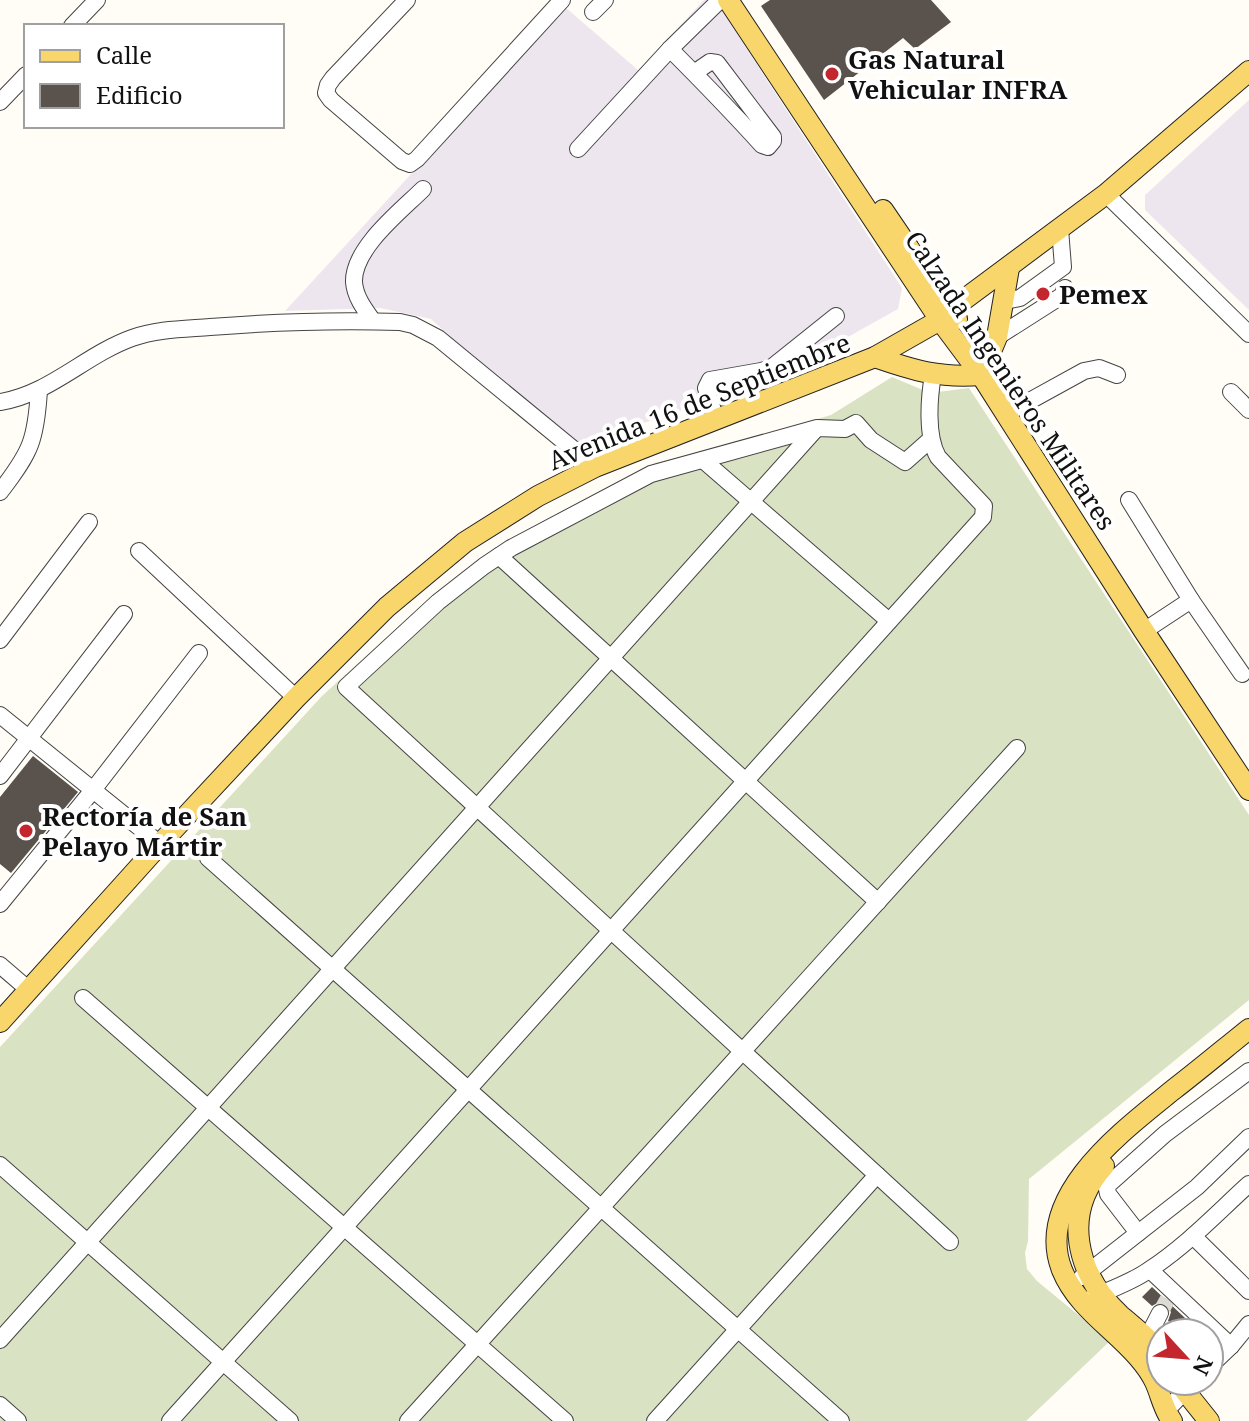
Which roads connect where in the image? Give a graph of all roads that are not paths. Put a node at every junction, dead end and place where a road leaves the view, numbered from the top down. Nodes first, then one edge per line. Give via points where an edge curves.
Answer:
1 (97, 0) edge
2 (407, 0) edge
3 (562, 0) edge
4 (720, 0) edge
5 (728, 0) edge
6 (742, 0) edge
7 (74, 24) edge
8 (670, 49) junction
9 (1249, 71) edge
10 (694, 73) junction
11 (24, 77) edge
12 (0, 102) edge
13 (578, 149) dead end
14 (423, 189) dead end
15 (1106, 194) junction
16 (1060, 229) junction
17 (1009, 268) junction
18 (1064, 276) junction
19 (1012, 299) junction
20 (945, 315) junction
21 (836, 316) dead end
22 (373, 321) junction
23 (1019, 324) junction
24 (1249, 334) edge
25 (997, 337) junction
26 (875, 357) junction
27 (984, 369) junction
28 (933, 375) junction
29 (1117, 375) dead end
30 (39, 390) junction
31 (1231, 392) dead end
32 (0, 402) edge
33 (1249, 410) edge
34 (1010, 412) junction
35 (716, 420) junction
36 (817, 428) junction
37 (931, 439) junction
38 (703, 460) junction
39 (595, 467) junction
40 (0, 492) edge
41 (1129, 500) dead end
42 (751, 501) junction
43 (89, 522) dead end
44 (139, 551) dead end
45 (499, 556) junction
46 (1191, 600) junction
47 (124, 614) dead end
48 (889, 621) junction
49 (1148, 628) junction
50 (0, 640) edge
51 (199, 653) dead end
52 (611, 658) junction
53 (1242, 674) dead end
54 (296, 698) junction
55 (0, 715) edge
56 (29, 738) junction
57 (1017, 748) dead end
58 (1249, 773) edge
59 (0, 776) edge
60 (746, 780) junction
61 (93, 790) junction
62 (1249, 790) edge
63 (477, 808) junction
64 (160, 844) junction
65 (208, 858) dead end
66 (878, 902) junction
67 (0, 904) edge
68 (610, 931) junction
69 (0, 965) edge
70 (332, 969) junction
71 (29, 990) junction
72 (83, 998) dead end
73 (0, 1022) edge
74 (1249, 1029) edge
75 (1249, 1042) edge
76 (743, 1052) junction
77 (1249, 1071) edge
78 (468, 1089) junction
79 (208, 1108) junction
80 (1249, 1137) edge
81 (0, 1165) edge
82 (877, 1175) junction
83 (1249, 1184) edge
84 (601, 1208) junction
85 (344, 1227) junction
86 (1138, 1233) junction
87 (1193, 1236) junction
88 (87, 1242) junction
89 (950, 1242) dead end
90 (1150, 1270) junction
91 (1088, 1272) junction
92 (1070, 1285) junction
93 (1249, 1291) edge
94 (1102, 1294) junction
95 (1082, 1302) junction
96 (1160, 1313) tunnel mouth
97 (1159, 1317) edge
98 (1249, 1324) edge
99 (738, 1329) junction
100 (1145, 1337) edge
101 (0, 1340) edge
102 (478, 1344) junction
103 (1231, 1346) junction
104 (1145, 1351) edge
105 (1225, 1352) edge
106 (1137, 1357) junction
107 (223, 1362) junction
108 (1145, 1363) edge
109 (1179, 1397) edge
110 (1194, 1397) edge
111 (0, 1405) edge
112 (1169, 1416) edge
113 (18, 1421) edge
114 (170, 1421) edge
115 (290, 1421) edge
116 (408, 1421) edge
117 (565, 1421) edge
118 (655, 1421) edge
119 (841, 1421) edge
120 (1209, 1421) edge

1 - 7 street
2 - 3 street via 333,78 326,93 410,164
4 - 8 street
5 - 20 main road, Calzada Ingenieros Militares
6 - 20 main road, Calzada Ingenieros Militares
8 - 10 street
8 - 13 street
9 - 15 main road, Avenida 16 de Septiembre
10 - 10 street via 717,63 771,134 768,147
11 - 12 street
14 - 22 street via 377,234 357,265 357,297
15 - 16 main road, Avenida 16 de Septiembre
15 - 24 street
16 - 17 main road, Avenida 16 de Septiembre
16 - 18 street
17 - 19 main road
17 - 20 main road, Avenida 16 de Septiembre
18 - 19 street
18 - 23 street via 1063,295
19 - 23 street
19 - 25 main road
20 - 26 main road, Avenida 16 de Septiembre
20 - 27 main road, Calzada Ingenieros Militares
21 - 35 street via 771,368 710,380 706,388
22 - 30 street via 157,332 117,345
22 - 39 street via 427,330
23 - 25 street
25 - 27 main road
26 - 28 main road
26 - 35 main road, Avenida 16 de Septiembre
27 - 28 main road via 953,377
27 - 34 main road, Calzada Ingenieros Militares
28 - 37 street
29 - 34 street via 1099,368 1084,371
30 - 32 street
30 - 40 street via 34,439
31 - 33 street
34 - 49 main road, Calzada Ingenieros Militares
35 - 39 main road, Avenida 16 de Septiembre
36 - 37 street via 845,429 856,423 905,462
36 - 38 street
36 - 42 street
37 - 48 street via 938,457 984,506 983,517
38 - 42 street
38 - 45 street via 651,474
39 - 54 main road, Avenida 16 de Septiembre via 465,542 387,607
41 - 46 street
42 - 48 street
42 - 52 street
43 - 50 street
44 - 54 street
45 - 52 street
45 - 63 street via 438,602 346,687
46 - 49 street
46 - 53 street
47 - 56 street
48 - 60 street
49 - 58 main road, Calzada Ingenieros Militares
49 - 62 main road, Calzada Ingenieros Militares
51 - 61 street
52 - 60 street
52 - 63 street
54 - 64 main road, Avenida 16 de Septiembre
55 - 56 street
56 - 59 street
56 - 61 street
57 - 66 street
60 - 66 street
60 - 68 street
61 - 64 street
61 - 67 street
63 - 68 street
63 - 70 street
64 - 71 main road, Avenida 16 de Septiembre
65 - 70 street
66 - 76 street
68 - 76 street
68 - 78 street
69 - 71 street
70 - 78 street
70 - 79 street
71 - 73 main road, Avenida 16 de Septiembre
72 - 79 street
74 - 92 main road via 1127,1127 1076,1183 1058,1230 1057,1251
75 - 91 main road via 1100,1170 1079,1218 1081,1257
76 - 82 street
76 - 84 street
77 - 86 street via 1109,1184 1108,1194
78 - 84 street
78 - 85 street
79 - 85 street
79 - 88 street
80 - 86 street
81 - 88 street
82 - 89 street
82 - 99 street
83 - 87 street
84 - 99 street
84 - 102 street
85 - 102 street
85 - 107 street
86 - 91 street
87 - 90 street
87 - 93 street
88 - 101 street
88 - 107 street
90 - 94 street
90 - 103 street
91 - 92 street
91 - 94 main road
92 - 95 main road
94 - 95 street
94 - 100 main road
95 - 106 main road
96 - 97 street
98 - 103 street
99 - 118 street
99 - 119 street
102 - 116 street
102 - 117 street
103 - 105 street
104 - 106 street
106 - 108 main road
107 - 114 street
107 - 115 street
109 - 112 street
110 - 120 main road
111 - 113 street

